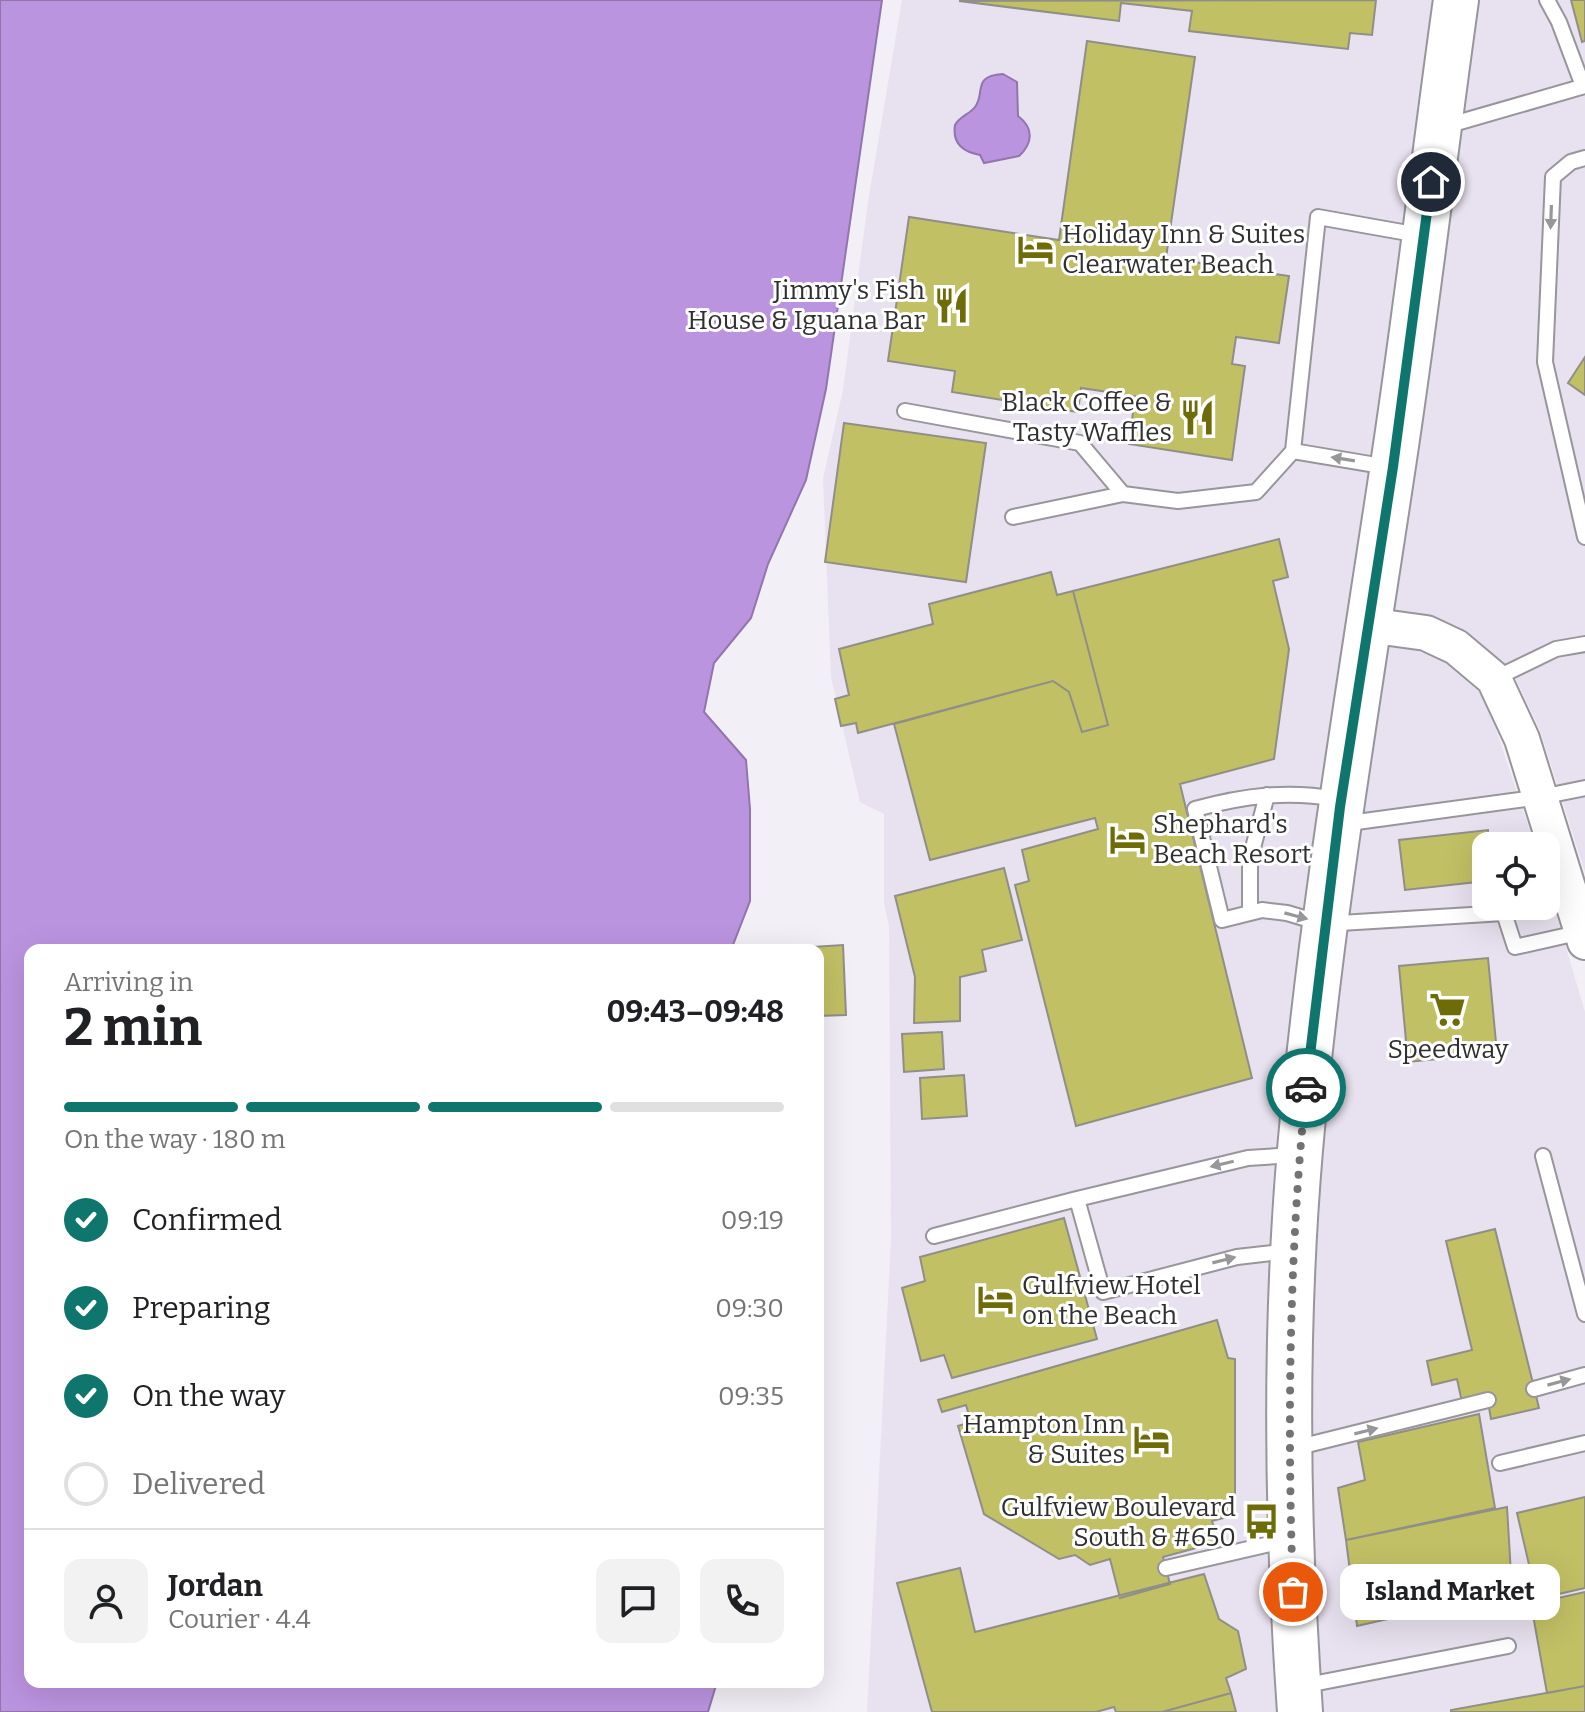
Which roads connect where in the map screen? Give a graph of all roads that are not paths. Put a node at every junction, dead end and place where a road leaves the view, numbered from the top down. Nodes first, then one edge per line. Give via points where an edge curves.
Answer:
1 (1456, 0) edge
2 (1547, 0) edge
3 (1584, 86) edge
4 (1438, 128) junction
5 (1585, 158) edge
6 (1423, 236) junction
7 (905, 411) dead end
8 (1293, 451) junction
9 (1393, 467) junction
10 (1123, 494) junction
11 (1013, 517) dead end
12 (1585, 537) edge
13 (1368, 625) junction
14 (1585, 644) edge
15 (1494, 679) junction
16 (1585, 788) edge
17 (1267, 795) junction
18 (1541, 797) junction
19 (1339, 812) junction
20 (1250, 913) junction
21 (1324, 924) junction
22 (1584, 937) edge
23 (1299, 1154) junction
24 (1543, 1156) dead end
25 (1077, 1199) junction
26 (934, 1236) dead end
27 (1295, 1251) junction
28 (1585, 1314) edge
29 (1585, 1375) edge
30 (1534, 1389) dead end
31 (1488, 1400) dead end
32 (1585, 1443) edge
33 (1290, 1449) junction
34 (1500, 1463) dead end
35 (1291, 1539) junction
36 (1166, 1568) dead end
37 (1508, 1646) dead end
38 (1299, 1700) edge

1 - 4 main road
2 - 3 lane
3 - 4 lane
4 - 6 main road
5 -> 12 lane via 1553,177 1545,362
6 - 8 lane via 1318,217
6 - 9 main road
7 - 10 lane via 1080,443
9 -> 8 lane
8 - 10 lane via 1256,492 1178,501
9 - 13 main road
10 - 11 lane
13 - 15 street via 1426,633 1456,647
13 - 19 main road
14 - 15 lane via 1556,649
15 - 18 street
16 - 18 lane
17 - 19 lane via 1302,793
17 - 20 lane via 1250,859
17 - 20 lane via 1195,809 1222,920
18 - 19 lane
18 - 22 street
19 - 21 main road
20 -> 21 lane via 1287,913
21 - 22 lane via 1504,913 1515,947
21 - 23 main road
23 -> 25 lane via 1248,1158
23 - 27 main road
24 - 28 lane
25 - 26 lane
25 -> 27 lane via 1103,1292 1237,1257
27 - 33 main road
30 -> 29 lane
33 -> 31 lane
32 - 34 lane
33 - 35 main road
35 - 36 lane
35 - 38 main road
37 - 38 lane

